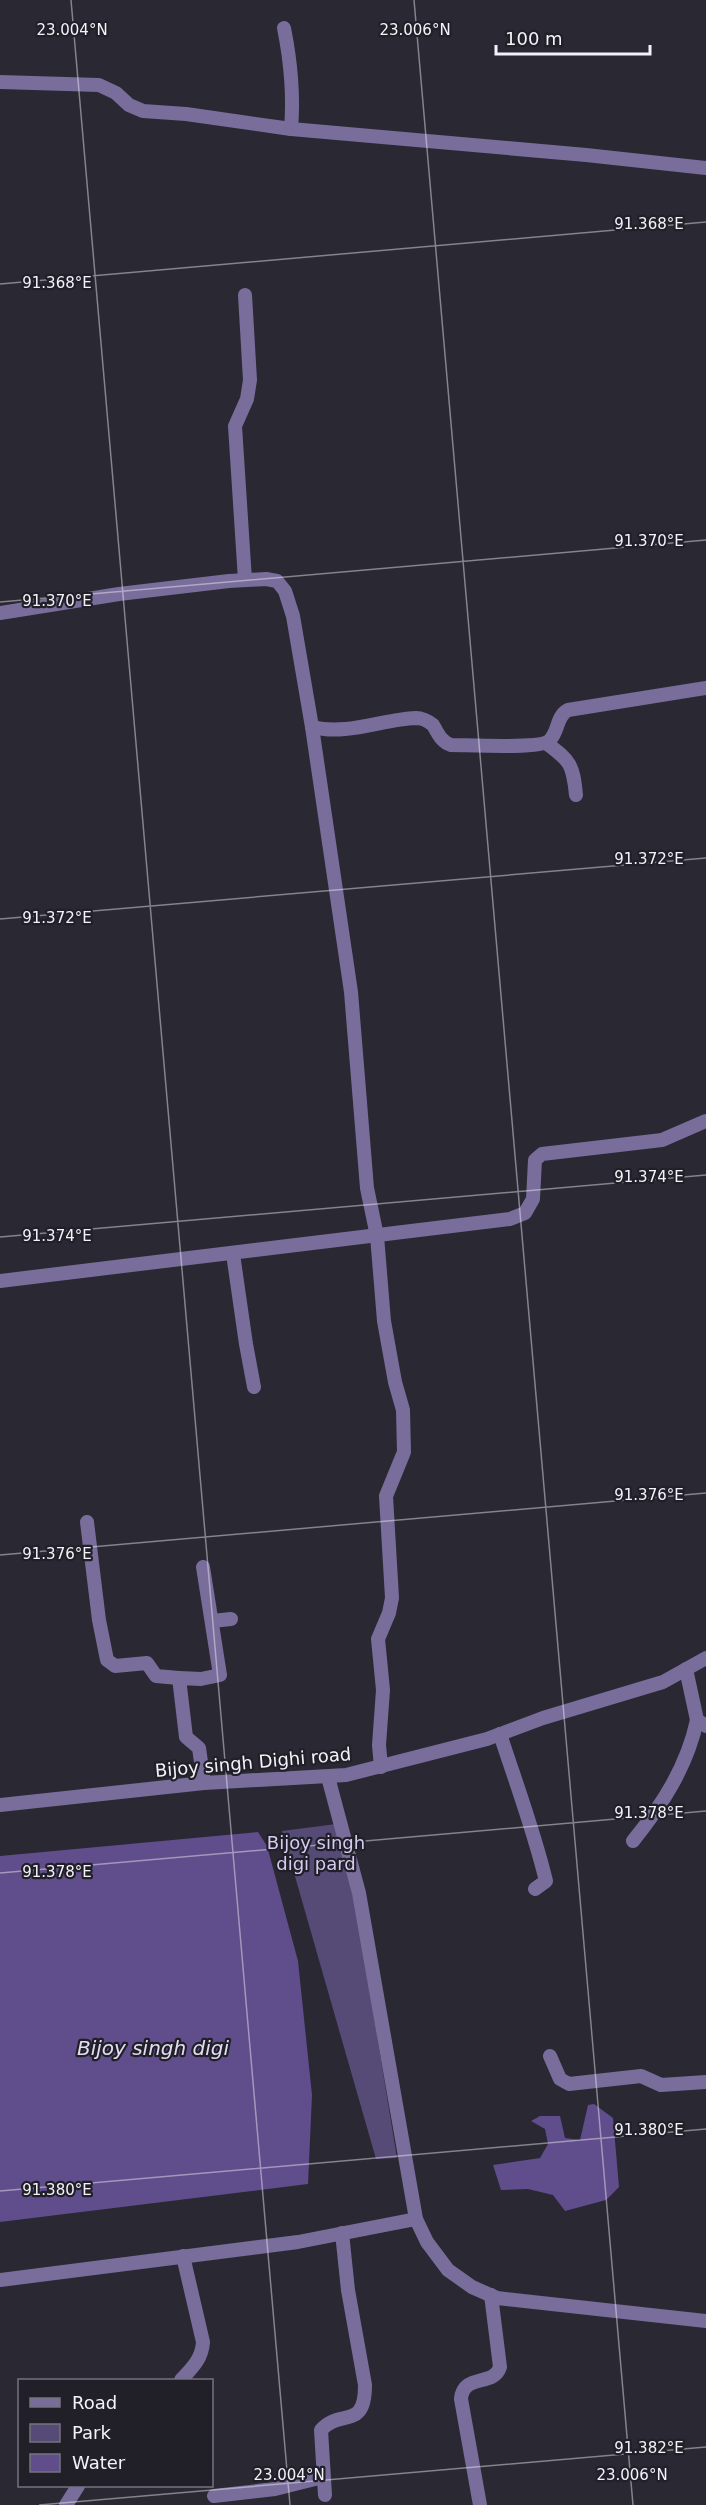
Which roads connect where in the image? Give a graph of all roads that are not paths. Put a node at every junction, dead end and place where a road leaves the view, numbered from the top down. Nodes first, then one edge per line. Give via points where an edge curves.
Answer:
1 (284, 28) dead end
2 (0, 82) edge
3 (291, 129) junction
4 (706, 168) edge
5 (245, 296) dead end
6 (245, 580) junction
7 (0, 613) edge
8 (706, 688) edge
9 (312, 727) junction
10 (546, 743) junction
11 (576, 795) dead end
12 (706, 1121) edge
13 (377, 1236) junction
14 (233, 1254) junction
15 (0, 1281) edge
16 (254, 1387) dead end
17 (87, 1522) dead end
18 (203, 1567) dead end
19 (231, 1618) dead end
20 (212, 1622) junction
21 (706, 1658) edge
22 (686, 1669) junction
23 (179, 1678) junction
24 (701, 1723) edge
25 (500, 1734) junction
26 (381, 1767) junction
27 (328, 1777) junction
28 (204, 1783) junction
29 (0, 1805) edge
30 (633, 1841) dead end
31 (535, 1889) dead end
32 (550, 2056) dead end
33 (706, 2082) edge
34 (416, 2219) junction
35 (342, 2234) junction
36 (183, 2256) junction
37 (0, 2280) edge
38 (491, 2295) junction
39 (706, 2320) edge
40 (182, 2379) edge
41 (323, 2477) junction
42 (78, 2487) edge
43 (325, 2495) dead end
44 (214, 2496) dead end
45 (265, 2498) edge
46 (72, 2503) edge
47 (480, 2505) edge

1 - 3 street via 294,103
2 - 3 street via 99,85 143,111
3 - 4 street
5 - 6 street via 250,381 235,434
6 - 7 street
6 - 9 street via 276,581 285,591
8 - 10 street via 568,710
9 - 10 street via 371,727 417,718 433,724 445,743 451,745
9 - 13 street via 351,992 367,1188
10 - 11 street via 567,760 573,771
12 - 13 street via 662,1140 542,1154 535,1160 533,1199 525,1213 510,1219
13 - 14 street
13 - 26 street via 384,1321 403,1410 404,1452 386,1496 392,1598 378,1639 383,1690
14 - 15 street
14 - 16 street
17 - 23 street via 107,1660 115,1666 147,1663 156,1676
18 - 20 street
19 - 20 street
20 - 23 street via 220,1675
21 - 22 street, Bijoy singh Dighi road
22 - 24 street
22 - 25 street, Bijoy singh Dighi road via 663,1682
23 - 28 street via 186,1737 199,1748
24 - 30 street via 682,1769
25 - 26 street, Bijoy singh Dighi road
25 - 31 street via 546,1881
26 - 27 street, Bijoy singh Dighi road
27 - 28 street, Bijoy singh Dighi road
27 - 34 street via 359,1893
28 - 29 street, Bijoy singh Dighi road
32 - 33 street via 560,2079 569,2084 641,2076 661,2085
34 - 35 street
34 - 38 street via 448,2270
35 - 36 street
35 - 41 street via 365,2398 364,2406 353,2416 321,2430
36 - 37 street
36 - 40 street via 203,2342 197,2363
38 - 39 street
38 - 47 street via 500,2367 494,2375 467,2385 462,2392
41 - 43 street
41 - 45 street
42 - 46 street
44 - 45 street

